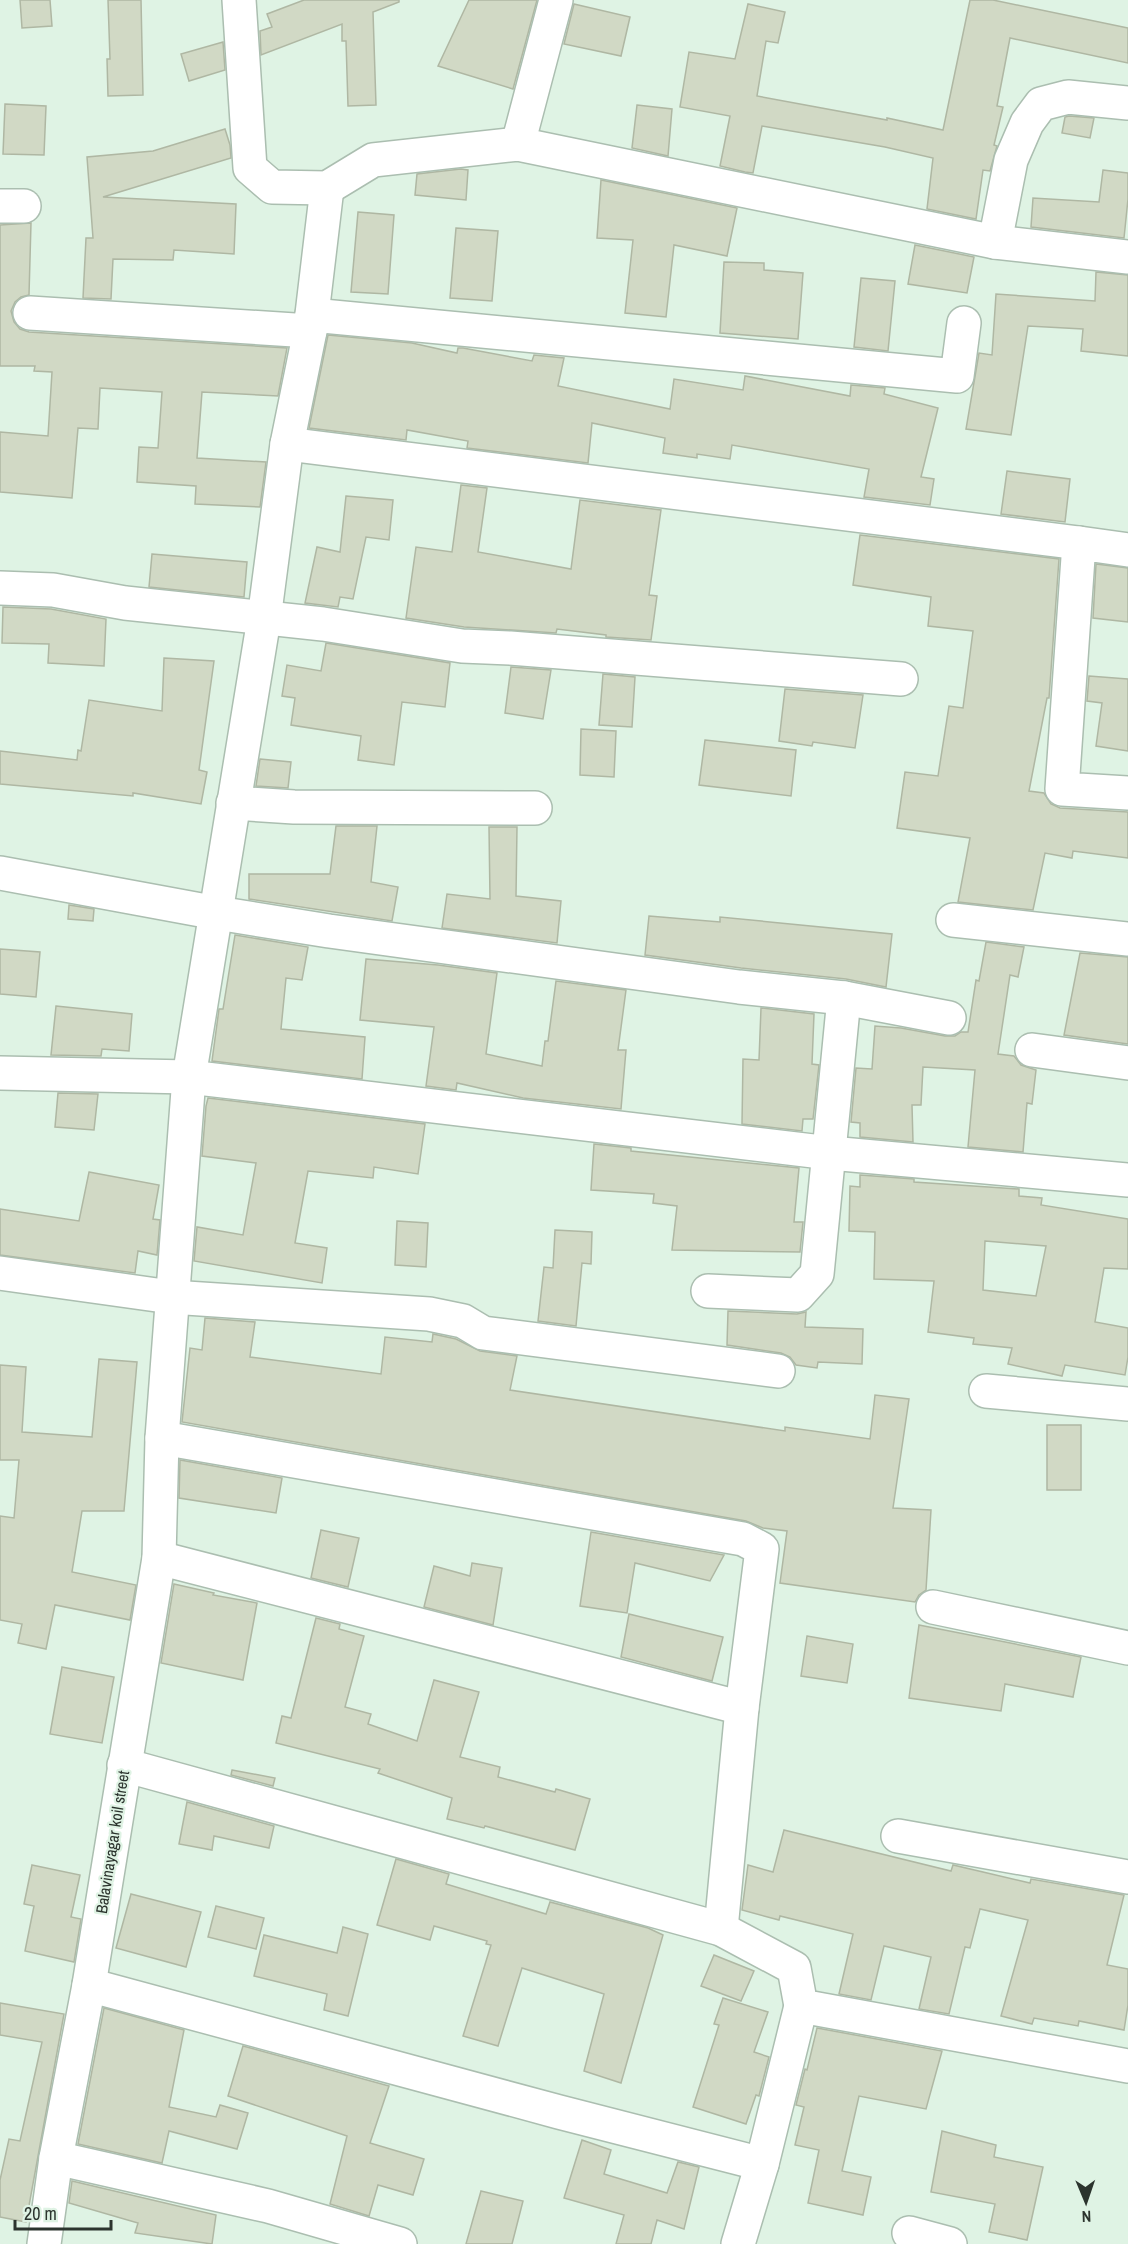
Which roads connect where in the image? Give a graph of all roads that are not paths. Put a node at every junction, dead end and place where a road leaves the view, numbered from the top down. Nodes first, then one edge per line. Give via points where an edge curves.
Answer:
1 (239, 0) edge
2 (556, 0) edge
3 (1128, 103) edge
4 (518, 144) junction
5 (327, 188) junction
6 (996, 242) junction
7 (1128, 257) edge
8 (30, 313) dead end
9 (311, 323) junction
10 (964, 323) dead end
11 (287, 444) junction
12 (1079, 543) junction
13 (1128, 550) edge
14 (0, 588) edge
15 (264, 619) junction
16 (901, 679) dead end
17 (1128, 794) edge
18 (233, 803) junction
19 (535, 808) dead end
20 (0, 873) edge
21 (217, 913) junction
22 (953, 920) dead end
23 (1128, 939) edge
24 (844, 998) junction
25 (949, 1018) dead end
26 (1032, 1050) dead end
27 (1128, 1063) edge
28 (0, 1073) edge
29 (189, 1077) junction
30 (830, 1153) junction
31 (1128, 1180) edge
32 (0, 1273) edge
33 (708, 1291) dead end
34 (171, 1297) junction
35 (778, 1371) dead end
36 (986, 1391) dead end
37 (1128, 1404) edge
38 (162, 1438) junction
39 (159, 1558) junction
40 (933, 1607) dead end
41 (1128, 1648) edge
42 (742, 1708) junction
43 (124, 1765) junction
44 (898, 1836) dead end
45 (1128, 1877) edge
46 (721, 1929) junction
47 (89, 1985) junction
48 (801, 2006) junction
49 (1128, 2066) edge
50 (56, 2158) junction
51 (762, 2164) junction
52 (909, 2233) dead end
53 (44, 2244) edge
54 (400, 2244) edge
55 (738, 2244) edge
56 (950, 2244) edge

1 - 5 street via 250,168 272,187
2 - 4 street
3 - 6 street via 1068,97 1041,104 1027,123 1011,160
4 - 5 street via 373,160
4 - 6 street
5 - 9 street, Balavinayagar koil street
6 - 7 street
8 - 9 street
9 - 10 street via 957,376
9 - 11 street, Balavinayagar koil street
11 - 12 street
11 - 15 street, Balavinayagar koil street
12 - 13 street
12 - 17 street via 1062,789
14 - 15 street via 54,590 125,603
15 - 16 street via 323,624 462,646
15 - 18 street, Balavinayagar koil street
18 - 19 street
18 - 21 street, Balavinayagar koil street
20 - 21 street
21 - 24 street
21 - 29 street, Balavinayagar koil street
22 - 23 street
24 - 25 street
24 - 30 street
26 - 27 street
28 - 29 street
29 - 30 street
29 - 34 street, Balavinayagar koil street
30 - 31 street
30 - 33 street via 817,1274 808,1286 798,1295
32 - 34 street
34 - 35 street via 429,1314 463,1321 483,1333
34 - 38 street, Balavinayagar koil street
36 - 37 street
38 - 39 street, Balavinayagar koil street
38 - 42 street via 743,1539 762,1549
39 - 42 street
39 - 43 street, Balavinayagar koil street
40 - 41 street
42 - 46 street
43 - 46 street
43 - 47 street, Balavinayagar koil street
44 - 45 street
46 - 48 street via 794,1968
47 - 50 street, Balavinayagar koil street
47 - 51 street
48 - 49 street
48 - 51 street
50 - 53 street, Balavinayagar koil street
50 - 54 street via 268,2206
51 - 55 street
52 - 56 street

